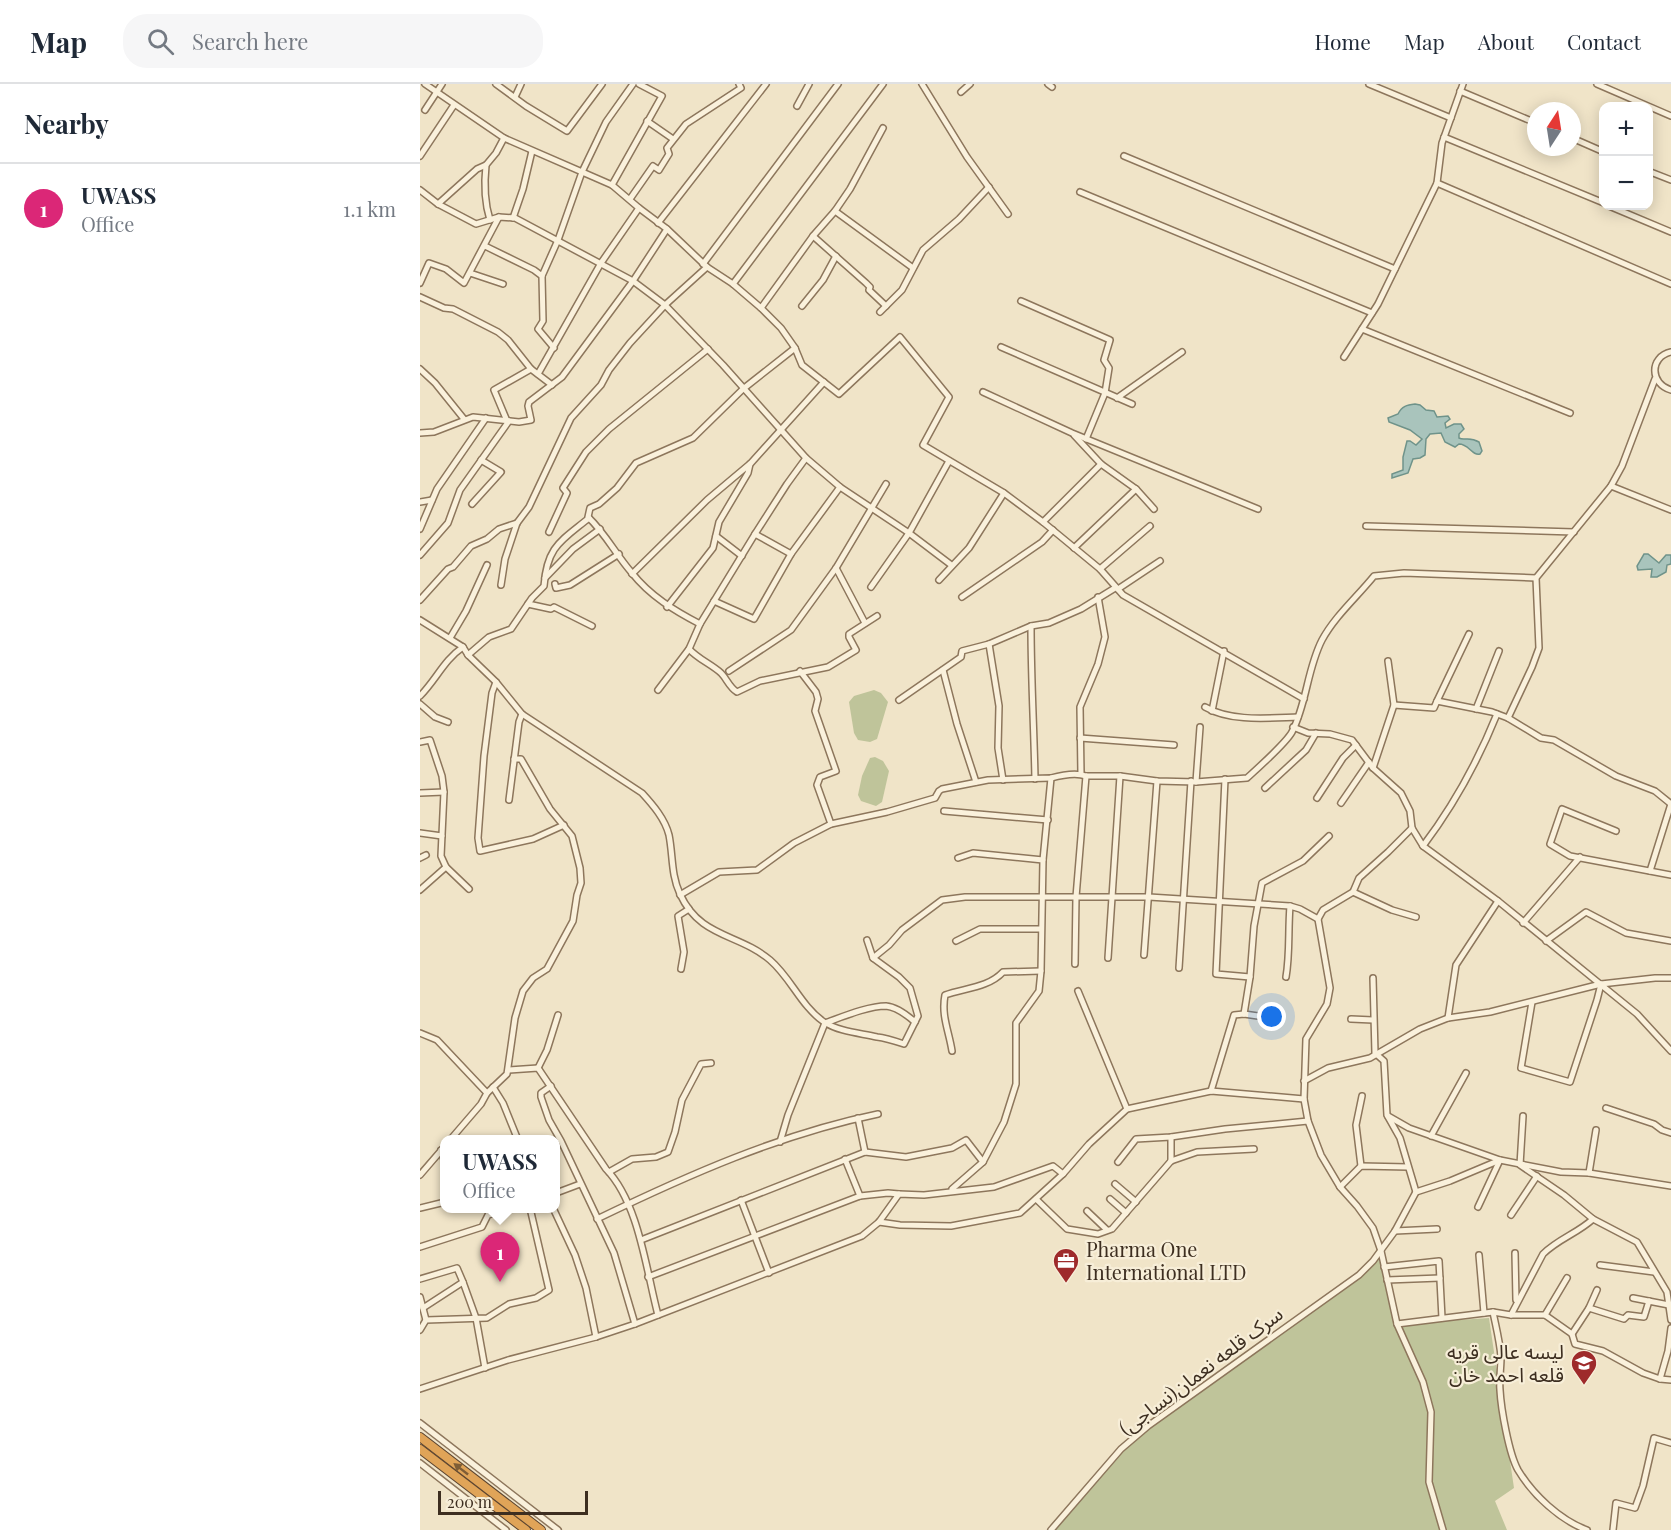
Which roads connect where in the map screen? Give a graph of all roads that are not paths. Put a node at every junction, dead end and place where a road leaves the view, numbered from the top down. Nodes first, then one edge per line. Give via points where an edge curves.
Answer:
1 (425, 84) edge
2 (442, 84) edge
3 (496, 84) edge
4 (520, 84) edge
5 (602, 84) edge
6 (633, 84) edge
7 (639, 84) edge
8 (739, 84) edge
9 (766, 84) edge
10 (810, 84) edge
11 (838, 84) edge
12 (883, 84) edge
13 (922, 84) edge
14 (970, 84) edge
15 (1369, 84) edge
16 (1463, 84) edge
17 (1597, 84) edge
18 (1619, 84) edge
19 (1460, 91) junction
20 (436, 92) junction
21 (962, 92) dead end
22 (1616, 92) junction
23 (515, 97) junction
24 (454, 105) junction
25 (797, 106) dead end
26 (425, 110) dead end
27 (1671, 116) edge
28 (1451, 118) junction
29 (1527, 119) edge
30 (647, 121) junction
31 (884, 128) dead end
32 (1444, 136) junction
33 (504, 138) junction
34 (673, 139) junction
35 (1581, 142) edge
36 (1599, 150) edge
37 (532, 151) junction
38 (420, 156) edge
39 (1124, 156) dead end
40 (486, 165) junction
41 (582, 172) junction
42 (1653, 173) edge
43 (1671, 180) edge
44 (1437, 183) junction
45 (612, 185) junction
46 (989, 187) junction
47 (1080, 192) dead end
48 (421, 193) edge
49 (630, 199) junction
50 (1599, 201) edge
51 (438, 204) junction
52 (639, 208) junction
53 (1619, 210) edge
54 (835, 211) junction
55 (1008, 214) dead end
56 (499, 217) junction
57 (513, 218) junction
58 (490, 220) junction
59 (658, 223) junction
60 (667, 229) junction
61 (1671, 232) edge
62 (813, 236) junction
63 (558, 240) junction
64 (485, 246) junction
65 (836, 256) junction
66 (600, 263) junction
67 (705, 265) junction
68 (913, 268) junction
69 (1395, 268) junction
70 (470, 273) junction
71 (542, 276) junction
72 (633, 281) junction
73 (420, 283) edge
74 (503, 284) dead end
75 (733, 284) junction
76 (1671, 284) edge
77 (420, 297) edge
78 (1022, 301) dead end
79 (665, 305) junction
80 (802, 306) dead end
81 (886, 306) junction
82 (761, 308) junction
83 (880, 312) dead end
84 (1372, 313) junction
85 (1362, 329) junction
86 (1001, 347) dead end
87 (554, 348) junction
88 (795, 348) junction
89 (708, 350) junction
90 (1670, 350) edge
91 (1182, 352) dead end
92 (1344, 357) dead end
93 (420, 369) edge
94 (531, 369) junction
95 (538, 374) junction
96 (1655, 378) junction
97 (824, 382) junction
98 (552, 385) junction
99 (743, 389) junction
100 (1671, 390) edge
101 (983, 393) dead end
102 (1105, 393) junction
103 (1117, 398) junction
104 (1131, 404) dead end
105 (1570, 413) dead end
106 (486, 418) junction
107 (464, 419) junction
108 (508, 421) junction
109 (781, 431) junction
110 (420, 433) edge
111 (1072, 433) junction
112 (1086, 439) junction
113 (806, 458) junction
114 (481, 460) junction
115 (950, 461) junction
116 (751, 463) junction
117 (1101, 464) junction
118 (886, 484) dead end
119 (1611, 486) junction
120 (840, 487) junction
121 (1136, 489) junction
122 (1004, 494) junction
123 (432, 500) junction
124 (420, 502) edge
125 (472, 504) dead end
126 (873, 509) junction
127 (1258, 509) dead end
128 (1154, 510) dead end
129 (1671, 510) edge
130 (589, 518) junction
131 (1043, 522) junction
132 (517, 523) junction
133 (1150, 526) dead end
134 (1366, 526) dead end
135 (420, 529) edge
136 (600, 530) junction
137 (1053, 530) junction
138 (549, 532) dead end
139 (1574, 532) junction
140 (909, 533) junction
141 (755, 534) junction
142 (716, 536) junction
143 (1074, 548) junction
144 (619, 554) junction
145 (791, 554) junction
146 (420, 555) edge
147 (742, 556) junction
148 (1160, 561) dead end
149 (950, 564) dead end
150 (487, 565) dead end
151 (836, 568) junction
152 (1100, 569) junction
153 (632, 574) junction
154 (545, 578) junction
155 (1536, 578) junction
156 (939, 580) dead end
157 (555, 584) dead end
158 (501, 585) dead end
159 (871, 587) dead end
160 (1117, 589) junction
161 (962, 597) dead end
162 (1098, 597) junction
163 (420, 600) edge
164 (714, 601) junction
165 (528, 604) junction
166 (667, 607) junction
167 (877, 616) dead end
168 (420, 620) edge
169 (865, 623) junction
170 (700, 624) junction
171 (592, 626) dead end
172 (1031, 626) junction
173 (1468, 634) dead end
174 (450, 638) junction
175 (989, 644) junction
176 (463, 647) junction
177 (689, 649) junction
178 (1224, 651) junction
179 (1499, 651) dead end
180 (468, 655) junction
181 (1388, 662) dead end
182 (943, 670) junction
183 (729, 671) dead end
184 (800, 671) junction
185 (496, 682) junction
186 (658, 690) dead end
187 (420, 696) edge
188 (899, 699) dead end
189 (1305, 699) junction
190 (1437, 701) junction
191 (420, 704) edge
192 (1394, 705) junction
193 (1205, 707) dead end
194 (1476, 709) junction
195 (1212, 711) junction
196 (522, 714) junction
197 (1497, 714) junction
198 (1298, 717) junction
199 (1508, 718) junction
200 (448, 722) dead end
201 (1200, 727) dead end
202 (1293, 727) junction
203 (1316, 733) junction
204 (1080, 738) junction
205 (420, 742) edge
206 (1356, 744) junction
207 (1174, 745) dead end
208 (514, 759) junction
209 (1369, 762) junction
210 (1373, 768) junction
211 (1083, 775) junction
212 (1120, 776) junction
213 (1051, 778) junction
214 (1035, 779) junction
215 (1225, 779) junction
216 (1003, 780) junction
217 (1157, 781) junction
218 (1193, 781) junction
219 (976, 782) junction
220 (1265, 788) dead end
221 (444, 792) junction
222 (420, 794) edge
223 (1317, 798) dead end
224 (509, 800) dead end
225 (1341, 803) dead end
226 (1671, 804) edge
227 (944, 811) dead end
228 (1048, 819) junction
229 (831, 824) junction
230 (564, 825) junction
231 (1412, 828) junction
232 (1616, 831) dead end
233 (420, 833) edge
234 (442, 836) junction
235 (1329, 836) dead end
236 (1423, 846) junction
237 (1580, 857) junction
238 (958, 858) dead end
239 (1043, 860) junction
240 (446, 867) junction
241 (1650, 871) junction
242 (1671, 875) edge
243 (469, 889) dead end
244 (420, 890) edge
245 (1353, 892) junction
246 (680, 895) junction
247 (1112, 896) junction
248 (1042, 897) junction
249 (1076, 897) junction
250 (1149, 897) junction
251 (1184, 900) junction
252 (1498, 901) junction
253 (1219, 903) junction
254 (1259, 905) junction
255 (1290, 906) junction
256 (689, 909) junction
257 (1416, 917) dead end
258 (1318, 919) junction
259 (1523, 923) junction
260 (1041, 929) junction
261 (867, 940) dead end
262 (956, 941) dead end
263 (1546, 941) junction
264 (1671, 941) edge
265 (1144, 955) dead end
266 (873, 958) junction
267 (1108, 958) dead end
268 (1075, 964) dead end
269 (1179, 968) dead end
270 (681, 969) dead end
271 (1041, 971) junction
272 (1250, 977) junction
273 (1286, 977) dead end
274 (1373, 978) dead end
275 (1671, 978) edge
276 (1601, 984) junction
277 (1078, 991) dead end
278 (1532, 1002) junction
279 (1244, 1014) junction
280 (558, 1015) dead end
281 (1258, 1016) dead end
282 (1448, 1018) junction
283 (1351, 1019) dead end
284 (1373, 1020) junction
285 (915, 1022) junction
286 (825, 1023) junction
287 (420, 1033) edge
288 (951, 1051) dead end
289 (1671, 1051) edge
290 (1375, 1053) junction
291 (711, 1063) dead end
292 (538, 1068) junction
293 (509, 1070) junction
294 (1466, 1073) dead end
295 (1304, 1081) junction
296 (551, 1086) junction
297 (493, 1088) junction
298 (1211, 1091) junction
299 (487, 1093) junction
300 (1362, 1096) dead end
301 (1304, 1100) junction
302 (1606, 1108) dead end
303 (1127, 1109) junction
304 (878, 1114) dead end
305 (1387, 1115) junction
306 (1523, 1116) dead end
307 (858, 1118) junction
308 (1308, 1121) junction
309 (1409, 1128) junction
310 (1596, 1130) dead end
311 (1671, 1132) edge
312 (454, 1135) edge
313 (516, 1135) edge
314 (558, 1135) edge
315 (1431, 1136) junction
316 (1170, 1137) junction
317 (1400, 1138) junction
318 (560, 1139) edge
319 (780, 1142) junction
320 (1254, 1149) dead end
321 (440, 1151) edge
322 (865, 1152) junction
323 (845, 1159) junction
324 (1500, 1160) junction
325 (420, 1161) edge
326 (1171, 1161) junction
327 (983, 1162) junction
328 (1118, 1162) dead end
329 (1520, 1165) junction
330 (1361, 1166) junction
331 (426, 1167) junction
332 (1408, 1167) junction
333 (609, 1172) junction
334 (1589, 1173) junction
335 (1063, 1174) junction
336 (420, 1175) edge
337 (1537, 1176) junction
338 (580, 1184) junction
339 (1115, 1184) dead end
340 (1671, 1186) edge
341 (1340, 1187) junction
342 (951, 1190) junction
343 (560, 1191) edge
344 (1416, 1192) junction
345 (898, 1194) junction
346 (860, 1196) junction
347 (1036, 1199) junction
348 (1110, 1199) dead end
349 (741, 1200) junction
350 (1136, 1202) junction
351 (440, 1203) edge
352 (628, 1205) junction
353 (1478, 1207) dead end
354 (420, 1208) edge
355 (1087, 1211) dead end
356 (497, 1213) edge
357 (531, 1213) edge
358 (555, 1213) edge
359 (1126, 1213) junction
360 (1511, 1215) dead end
361 (597, 1219) junction
362 (1593, 1220) junction
363 (879, 1222) junction
364 (1437, 1229) dead end
365 (1107, 1230) junction
366 (1395, 1232) junction
367 (754, 1235) junction
368 (641, 1240) junction
369 (420, 1247) edge
370 (1381, 1251) junction
371 (1515, 1253) dead end
372 (1479, 1255) dead end
373 (1600, 1265) dead end
374 (1384, 1267) junction
375 (1654, 1272) junction
376 (769, 1273) junction
377 (648, 1277) junction
378 (1440, 1278) junction
379 (1567, 1278) dead end
380 (420, 1279) edge
381 (1387, 1280) junction
382 (463, 1282) junction
383 (1598, 1290) dead end
384 (420, 1297) edge
385 (1633, 1298) dead end
386 (1516, 1301) junction
387 (1650, 1301) junction
388 (1669, 1305) junction
389 (423, 1308) junction
390 (1589, 1308) junction
391 (1493, 1312) junction
392 (1484, 1313) junction
393 (658, 1315) junction
394 (1511, 1315) junction
395 (1545, 1315) junction
396 (476, 1318) junction
397 (1442, 1318) junction
398 (426, 1320) junction
399 (1671, 1320) edge
400 (635, 1324) junction
401 (1397, 1324) junction
402 (1671, 1328) edge
403 (420, 1330) edge
404 (1572, 1334) junction
405 (596, 1337) junction
406 (1671, 1337) edge
407 (484, 1368) junction
408 (1660, 1379) junction
409 (1671, 1380) edge
410 (420, 1389) edge
411 (420, 1423) edge
412 (420, 1437) edge
413 (1671, 1443) edge
414 (420, 1449) edge
415 (420, 1463) edge
416 (506, 1530) edge
417 (526, 1530) edge
418 (541, 1530) edge
419 (558, 1530) edge
420 (1051, 1530) edge
421 (1443, 1530) edge
422 (1587, 1530) edge
423 (1613, 1530) edge

1 - 20 street
2 - 20 street
3 - 23 street
4 - 23 street
5 - 23 street via 567,131
6 - 41 street via 606,122
7 - 30 street via 662,96
8 - 34 street via 741,88 686,124
9 - 59 street
10 - 25 street
11 - 67 street
12 - 75 street
13 - 46 street
14 - 21 street
15 - 28 street
16 - 19 street
17 - 22 street
18 - 22 street
19 - 28 street
19 - 29 street
20 - 24 street
20 - 26 street
22 - 27 street
24 - 33 street
24 - 38 street
28 - 32 street
30 - 34 street
30 - 45 street
31 - 54 street
32 - 44 street
32 - 50 street
33 - 37 street
33 - 40 street
34 - 49 street via 659,170 653,166
35 - 36 street
37 - 41 street
37 - 57 street
39 - 69 street
40 - 51 street
40 - 58 street via 484,185
41 - 45 street
41 - 63 street
42 - 43 street
44 - 69 street
44 - 76 street
45 - 49 street
46 - 55 street
46 - 68 street via 923,250
47 - 84 street
48 - 51 street
49 - 52 street
51 - 58 street via 476,224
52 - 59 street
52 - 66 street
53 - 61 street
54 - 62 street
54 - 68 street
56 - 57 street
56 - 58 street
56 - 64 street
57 - 63 street
59 - 60 street
60 - 67 street
60 - 72 street
62 - 65 street
62 - 82 street
63 - 66 street
63 - 71 street
64 - 70 street
64 - 71 street
65 - 80 street
65 - 81 street
66 - 72 street
66 - 87 street
67 - 75 street
67 - 79 street
68 - 81 street via 902,290
69 - 84 street
70 - 73 street via 464,283 446,269 429,263
70 - 74 street
71 - 87 street via 543,321 538,328
72 - 79 street
72 - 98 street
75 - 82 street
77 - 94 street via 498,332
78 - 102 street via 1108,338
79 - 89 street
79 - 132 street via 571,418 529,507
81 - 83 street
82 - 88 street
84 - 85 street
85 - 92 street
85 - 105 street
86 - 102 street
87 - 95 street
88 - 97 street via 802,365
88 - 99 street
89 - 99 street
89 - 138 street via 586,452 563,488 567,493
90 - 96 street via 1658,359
91 - 103 street
93 - 107 street
94 - 95 street
94 - 108 street via 494,390
95 - 98 street
96 - 100 street
96 - 119 street
97 - 109 street
97 - 115 street via 839,394 900,338 949,397 923,445
98 - 108 street via 529,402 531,420
99 - 109 street
99 - 130 street via 693,438 636,464 617,488 590,508
101 - 111 street
102 - 103 street
102 - 112 street
103 - 104 street
106 - 107 street
106 - 108 street
106 - 123 street
107 - 110 street via 434,432
108 - 114 street
109 - 113 street
109 - 116 street
111 - 112 street
111 - 117 street
112 - 127 street
113 - 120 street
113 - 141 street
114 - 125 street via 501,472
114 - 146 street via 460,490 448,523
115 - 122 street
115 - 140 street
116 - 142 street via 719,522
116 - 153 street
117 - 121 street
117 - 131 street
118 - 126 street
119 - 129 street
119 - 139 street
120 - 126 street
120 - 145 street
121 - 128 street
121 - 143 street
122 - 131 street
122 - 156 street via 969,548
123 - 124 street
123 - 135 street
126 - 140 street
126 - 151 street
130 - 136 street
130 - 154 street via 552,550
131 - 137 street
132 - 158 street via 504,559
132 - 163 street via 471,546
133 - 152 street
134 - 139 street
136 - 144 street
136 - 154 street via 573,549
137 - 143 street
137 - 161 street via 1042,542
139 - 155 street
140 - 149 street
140 - 159 street
141 - 145 street
141 - 147 street
142 - 147 street
142 - 166 street via 714,548
143 - 152 street
144 - 153 street
144 - 157 street via 570,585 556,588
145 - 164 street via 754,619
147 - 164 street
148 - 160 street
150 - 174 street
151 - 169 street
151 - 183 street via 791,630
152 - 160 street
153 - 166 street
154 - 165 street via 544,586
155 - 189 street via 1404,573 1374,576 1323,639
155 - 199 street via 1539,648
160 - 162 street
160 - 178 street
162 - 172 street via 1049,623
162 - 204 street via 1105,637 1080,707
164 - 170 street
165 - 171 street via 554,607
165 - 180 street via 511,630 489,637
166 - 170 street
167 - 169 street
168 - 174 street
169 - 184 street via 848,635 855,651 828,667
170 - 177 street
172 - 175 street
172 - 214 street
173 - 190 street
174 - 176 street
175 - 182 street via 962,651 961,657
175 - 216 street via 999,706 998,748
176 - 180 street
176 - 187 street
177 - 184 street via 721,673 737,692 760,681
177 - 186 street
178 - 189 street
178 - 195 street
179 - 194 street
180 - 185 street
181 - 192 street
182 - 188 street
182 - 219 street
184 - 229 street via 816,692 815,711 836,771 820,777 817,785
185 - 196 street
185 - 230 street via 484,756 480,851 533,839
189 - 198 street
190 - 192 street via 1434,708
190 - 194 street
191 - 200 street
192 - 210 street
193 - 195 street
194 - 197 street
195 - 198 street via 1259,718
196 - 208 street
196 - 246 street via 633,788 657,809 669,834 670,857
197 - 199 street
197 - 236 street via 1447,814
198 - 202 street
199 - 226 street via 1616,776 1655,791
201 - 218 street
202 - 203 street
202 - 215 street via 1248,778
203 - 206 street
203 - 220 street via 1306,750
204 - 207 street
204 - 211 street
205 - 221 street via 430,740
206 - 209 street
206 - 223 street
208 - 224 street
208 - 230 street via 521,759
209 - 210 street
209 - 225 street
210 - 231 street via 1401,793 1410,811
211 - 212 street
211 - 213 street
211 - 249 street
212 - 217 street
212 - 247 street
213 - 214 street
213 - 228 street
214 - 216 street
215 - 218 street
215 - 253 street
216 - 219 street
217 - 218 street
217 - 250 street
218 - 251 street
219 - 229 street via 942,789 935,798 887,812
221 - 222 street
221 - 234 street
226 - 241 street
227 - 228 street
228 - 239 street
229 - 246 street via 794,843 757,870 719,872
230 - 293 street via 572,836 580,868 576,912 547,969 523,991 515,1018
231 - 236 street
231 - 245 street via 1359,878
232 - 237 street via 1562,810 1550,844 1570,856
233 - 234 street
234 - 240 street via 441,856
235 - 254 street via 1302,861 1262,883
236 - 252 street
237 - 241 street
237 - 259 street
238 - 239 street via 973,853
239 - 248 street
240 - 243 street
240 - 244 street
241 - 242 street
245 - 257 street
245 - 258 street via 1323,910
246 - 256 street
247 - 249 street
247 - 250 street
247 - 267 street
248 - 249 street
248 - 260 street
248 - 266 street via 942,900
249 - 268 street
250 - 251 street
250 - 265 street
251 - 253 street
251 - 269 street
252 - 259 street
252 - 282 street via 1456,965
253 - 254 street
253 - 272 street via 1216,974
254 - 255 street
254 - 272 street
255 - 258 street
255 - 273 street
256 - 270 street via 678,916 684,952
256 - 286 street via 708,928 751,947 771,961 806,1006
258 - 295 street via 1330,988 1327,1004 1306,1040
259 - 263 street
260 - 262 street via 980,929
260 - 271 street
261 - 266 street
263 - 264 street via 1587,912 1626,933
263 - 276 street
266 - 285 street via 910,988 918,1016
271 - 288 street via 1003,972 988,983 945,995 943,1020
271 - 327 street via 1039,991 1016,1023 1016,1084 1004,1122
272 - 279 street
274 - 284 street
275 - 276 street
276 - 278 street
276 - 278 street via 1570,1082 1521,1068
276 - 289 street via 1637,1014
277 - 303 street
278 - 282 street
279 - 281 street
279 - 298 street via 1234,1015
280 - 292 street
282 - 290 street
283 - 284 street
284 - 290 street
285 - 286 street via 887,1006
285 - 286 street via 904,1044
286 - 319 street
287 - 299 street via 437,1040
290 - 295 street via 1370,1058 1328,1068
290 - 305 street via 1384,1061
291 - 333 street via 701,1064 682,1100 668,1152 632,1159
292 - 293 street
292 - 296 street
293 - 297 street
294 - 315 street
295 - 301 street
296 - 314 street via 541,1097
296 - 333 street
297 - 299 street
297 - 313 street
298 - 301 street
298 - 303 street
299 - 312 street
300 - 330 street via 1356,1125
301 - 308 street
302 - 311 street
303 - 335 street
304 - 307 street
305 - 309 street
305 - 317 street
306 - 329 street
307 - 319 street
307 - 322 street
308 - 316 street
308 - 341 street via 1320,1155
309 - 315 street
309 - 317 street
310 - 334 street
315 - 324 street
316 - 326 street
316 - 328 street via 1137,1139
317 - 332 street
318 - 338 street
319 - 352 street via 728,1160
320 - 326 street via 1197,1152
321 - 331 street
322 - 323 street
322 - 327 street via 906,1157 952,1148 966,1140
323 - 346 street
323 - 349 street
324 - 329 street
324 - 344 street
324 - 353 street
325 - 331 street
326 - 350 street
327 - 342 street
329 - 334 street
329 - 337 street
330 - 332 street
330 - 341 street
331 - 336 street
332 - 344 street
333 - 352 street
334 - 340 street
335 - 342 street via 1053,1166 994,1187
335 - 347 street
337 - 360 street
337 - 362 street
338 - 343 street
338 - 361 street
339 - 350 street
341 - 370 street via 1373,1228
342 - 345 street
344 - 366 street, سرک قلعه نعمان(نساجی)
345 - 346 street
345 - 363 street
346 - 367 street
347 - 363 street via 1020,1213 951,1227
347 - 365 street via 1067,1229 1098,1234
348 - 359 street
349 - 367 street
349 - 368 street
350 - 359 street
351 - 354 street
352 - 361 street
352 - 368 street
355 - 365 street
356 - 369 street via 488,1215 482,1227
357 - 396 street via 549,1290 536,1298 509,1304 487,1318
358 - 405 street via 576,1255
359 - 365 street
361 - 400 street via 614,1253
362 - 375 street via 1637,1242
362 - 386 street via 1543,1254
363 - 376 street via 862,1236
364 - 366 street
366 - 370 street, سرک قلعه نعمان(نساجی)
367 - 376 street
367 - 377 street
368 - 377 street
370 - 374 street
370 - 420 street, سرک قلعه نعمان(نساجی) via 1359,1275 1148,1426 1121,1449
371 - 386 street
372 - 392 street
373 - 375 street
374 - 378 street via 1439,1261
374 - 381 street
375 - 388 street via 1667,1292
376 - 393 street
377 - 393 street
378 - 381 street
378 - 397 street
379 - 395 street
380 - 382 street via 457,1268
381 - 401 street
382 - 389 street
382 - 396 street
383 - 390 street
384 - 389 street
385 - 387 street
386 - 394 street
387 - 388 street
387 - 390 street via 1644,1317 1627,1315 1624,1319
388 - 399 street
389 - 398 street
390 - 404 street
391 - 392 street
391 - 394 street
391 - 422 street via 1501,1358 1500,1391 1518,1469 1554,1510
392 - 397 street
393 - 400 street
394 - 395 street
395 - 404 street
396 - 398 street
396 - 407 street
397 - 401 street
398 - 403 street
400 - 405 street
401 - 421 street via 1423,1382 1431,1412 1430,1482
402 - 406 street
404 - 408 street via 1575,1344 1611,1355
405 - 407 street
406 - 408 street
407 - 410 street
408 - 409 street
411 - 419 street
418 -> 412 highway
413 - 423 street via 1654,1438 1635,1508 1616,1503
414 - 417 highway
415 - 416 street

